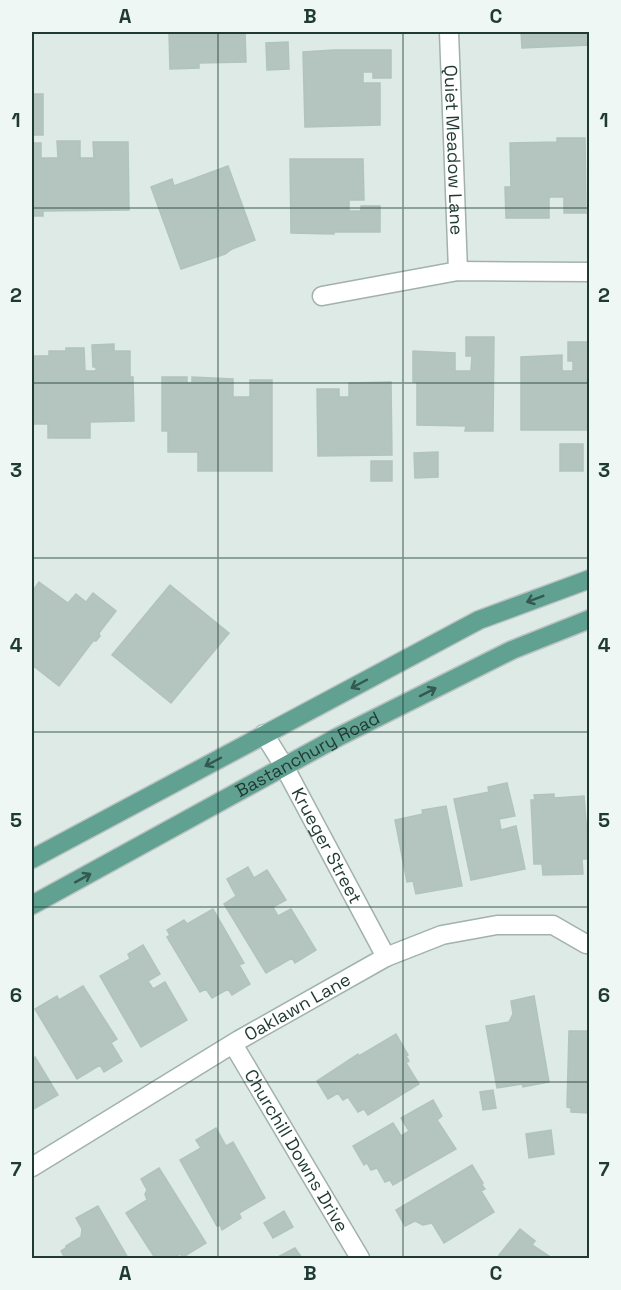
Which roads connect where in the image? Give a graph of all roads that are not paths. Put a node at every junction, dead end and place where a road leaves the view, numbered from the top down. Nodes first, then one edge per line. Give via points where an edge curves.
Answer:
1 (449, 32) edge
2 (458, 271) junction
3 (590, 272) edge
4 (322, 296) dead end
5 (590, 579) edge
6 (590, 619) edge
7 (264, 734) junction
8 (284, 766) junction
9 (32, 859) edge
10 (32, 905) edge
11 (586, 944) dead end
12 (386, 957) junction
13 (233, 1044) junction
14 (32, 1167) edge
15 (360, 1258) edge

1 - 2 street, Quiet Meadow Lane
2 - 3 street
2 - 4 street
5 -> 7 main road via 479,620
8 -> 6 main road, Bastanchury Road via 512,650
7 - 8 street, Krueger Street
7 -> 9 main road
10 -> 8 main road, Bastanchury Road
8 - 12 street, Krueger Street
11 - 12 street, Oaklawn Lane via 553,925 497,925 442,935
12 - 13 street, Oaklawn Lane
13 - 14 street, Oaklawn Lane
13 - 15 street, Churchill Downs Drive

